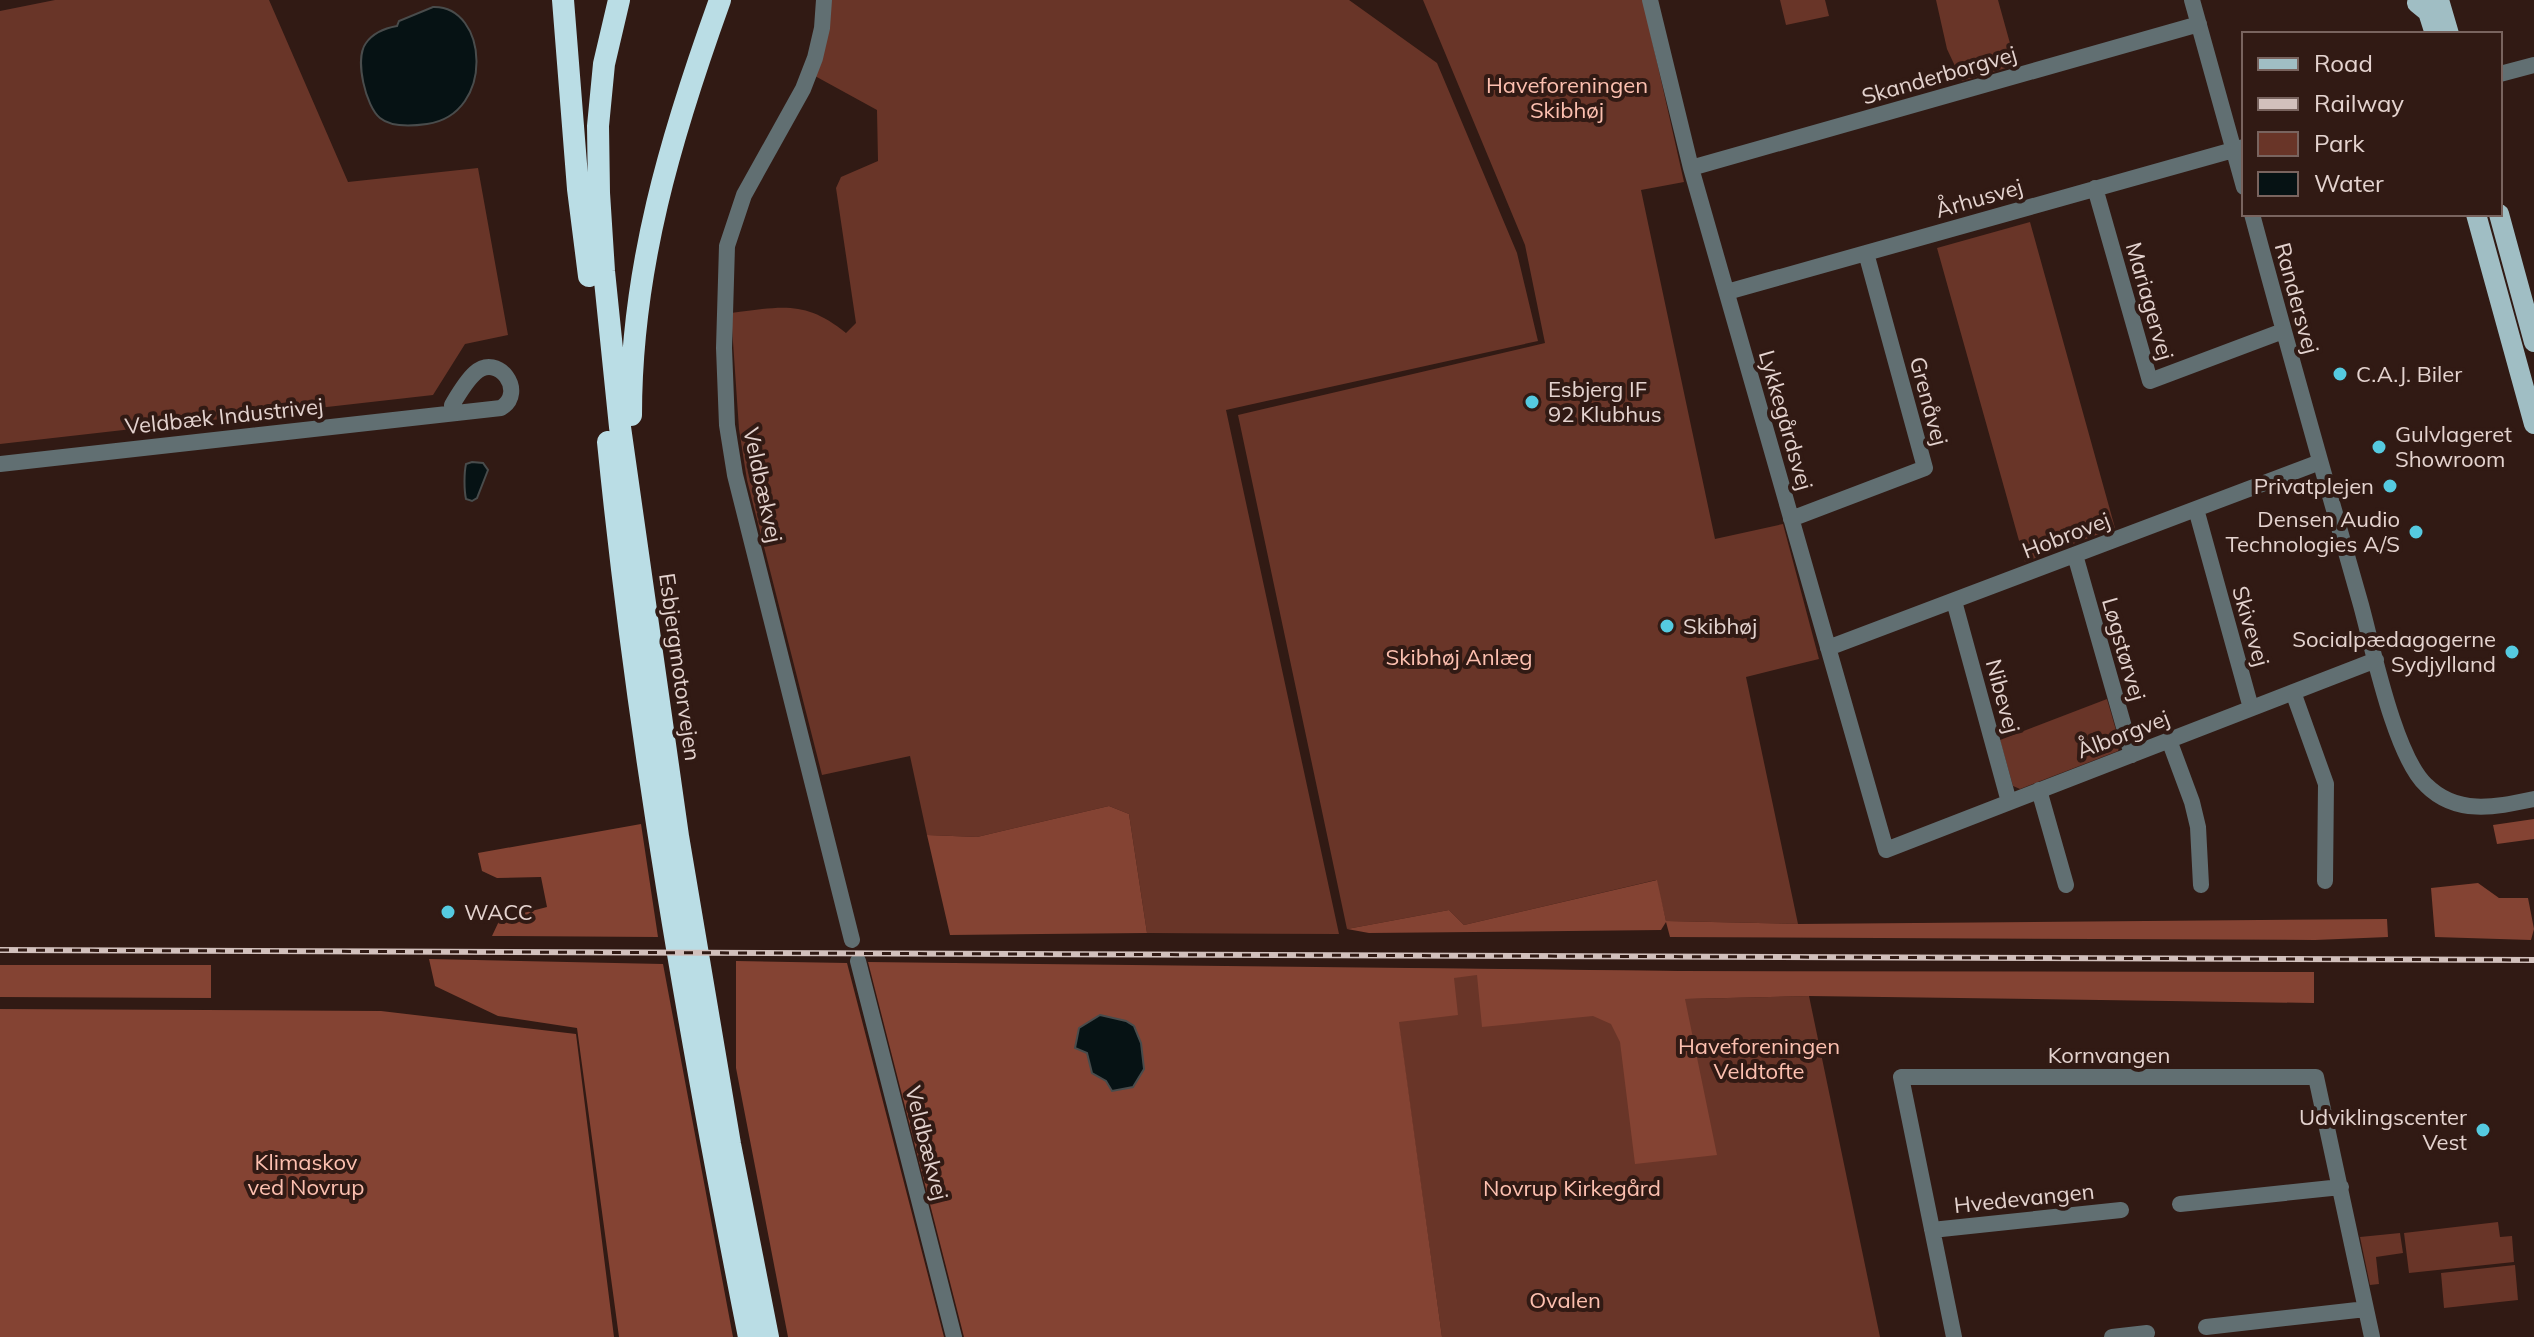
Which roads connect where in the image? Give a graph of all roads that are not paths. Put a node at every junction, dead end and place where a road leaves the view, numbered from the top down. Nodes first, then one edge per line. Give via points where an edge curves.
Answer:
1 (563, 0) edge
2 (606, 0) edge
3 (619, 0) edge
4 (720, 0) edge
5 (824, 0) edge
6 (1650, 0) edge
7 (2192, 0) edge
8 (2439, 0) edge
9 (2417, 2) edge
10 (2199, 24) junction
11 (2425, 32) edge
12 (2434, 32) edge
13 (2448, 32) edge
14 (2534, 65) edge
15 (2502, 73) edge
16 (2239, 148) edge
17 (1691, 168) junction
18 (2242, 171) edge
19 (2095, 188) junction
20 (2253, 216) edge
21 (2477, 216) edge
22 (2500, 216) edge
23 (1866, 253) junction
24 (589, 276) junction
25 (1727, 292) junction
26 (2283, 331) junction
27 (2534, 342) edge
28 (453, 413) dead end
29 (2534, 424) edge
30 (2320, 462) junction
31 (0, 464) edge
32 (2196, 509) junction
33 (1791, 519) junction
34 (636, 532) junction
35 (2075, 555) junction
36 (1954, 601) junction
37 (1828, 648) junction
38 (2376, 660) junction
39 (2293, 692) junction
40 (2251, 708) junction
41 (2169, 740) junction
42 (2132, 755) junction
43 (2039, 790) junction
44 (2534, 799) edge
45 (2009, 802) junction
46 (1886, 850) joint
47 (2325, 881) dead end
48 (2066, 885) dead end
49 (2201, 885) dead end
50 (852, 940) dead end
51 (858, 961) dead end
52 (2341, 1187) junction
53 (2180, 1204) dead end
54 (2121, 1210) dead end
55 (1932, 1230) junction
56 (2366, 1309) junction
57 (2206, 1327) dead end
58 (2147, 1333) dead end
59 (749, 1337) edge
60 (768, 1337) edge
61 (954, 1337) edge
62 (1954, 1337) edge
63 (2112, 1337) edge
64 (2372, 1337) edge

1 - 24 highway
2 - 24 highway, Esbjergmotorvejen via 591,65 586,122
3 - 34 highway, Esbjergmotorvejen via 604,64 599,193 620,427
4 - 34 highway via 666,167 637,302 631,413
5 - 50 street, Veldbækvej via 819,43 803,89 744,195 727,246 724,348 735,475
6 - 17 street, Lykkegårdsvej
7 - 10 street
8 - 13 main road
9 - 11 main road
9 - 12 main road via 2428,12
10 - 16 street
10 - 17 street, Skanderborgvej
14 - 15 street
16 - 18 street
16 - 19 street, Århusvej
17 - 25 street, Lykkegårdsvej
19 - 23 street, Århusvej
19 - 26 street, Mariagervej via 2150,381
20 - 26 street, Randersvej
21 - 29 main road
22 - 27 main road
23 - 25 street, Århusvej
23 - 33 street, Grenåvej via 1925,468
24 - 59 highway, Esbjergmotorvejen via 617,532 662,852
25 - 33 street, Lykkegårdsvej
26 - 30 street, Randersvej
28 - 31 street, Veldbæk Industrivej
30 - 32 street, Hobrovej
30 - 38 street, Randersvej
32 - 35 street, Hobrovej
32 - 40 street, Skivevej
33 - 37 street, Lykkegårdsvej
34 - 60 highway, Esbjergmotorvejen via 678,836
35 - 36 street, Hobrovej
35 - 42 street, Løgstørvej
36 - 37 street, Hobrovej
36 - 45 street, Nibevej
37 - 46 street, Lykkegårdsvej
38 - 39 street, Ålborgvej
38 - 44 street, Randersvej via 2407,761 2427,787 2472,807
39 - 40 street, Ålborgvej
39 - 47 street via 2326,784
40 - 41 street, Ålborgvej
41 - 42 street, Ålborgvej
41 - 49 street via 2198,827
42 - 43 street, Ålborgvej
43 - 45 street, Ålborgvej
43 - 48 street
45 - 46 street, Ålborgvej
51 - 61 street, Veldbækvej
52 - 53 street
52 - 55 street, Kornvangen via 2316,1077 1901,1077
52 - 56 street, Kornvangen
54 - 55 street, Hvedevangen
55 - 62 street, Kornvangen
56 - 57 street
56 - 64 street, Kornvangen
58 - 63 street

